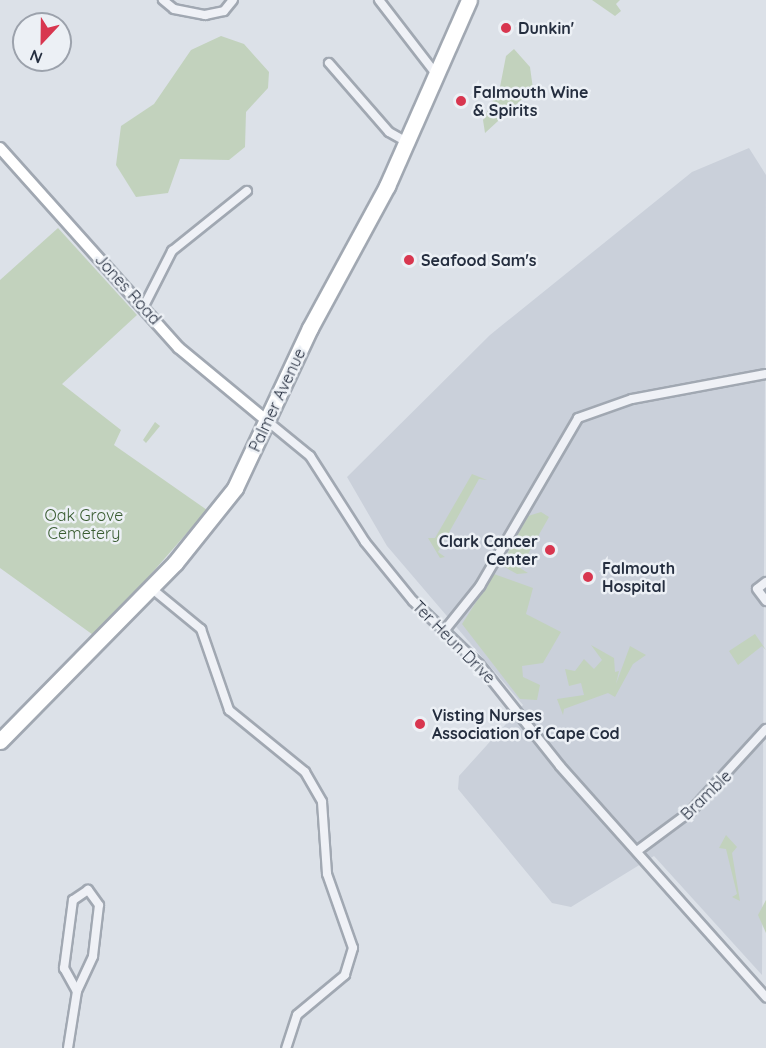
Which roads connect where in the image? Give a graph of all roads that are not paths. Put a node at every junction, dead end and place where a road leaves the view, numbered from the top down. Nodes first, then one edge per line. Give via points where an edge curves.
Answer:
1 (163, 0) edge
2 (379, 0) edge
3 (469, 0) edge
4 (232, 3) edge
5 (329, 63) dead end
6 (436, 74) junction
7 (407, 142) junction
8 (0, 147) edge
9 (247, 191) dead end
10 (144, 306) junction
11 (766, 374) edge
12 (266, 420) junction
13 (766, 582) edge
14 (151, 588) junction
15 (766, 601) edge
16 (444, 631) junction
17 (766, 729) edge
18 (0, 741) edge
19 (637, 851) junction
20 (77, 991) junction
21 (766, 997) edge
22 (68, 1048) edge
23 (286, 1048) edge

1 - 4 street via 174,9 205,15
2 - 6 street
3 - 6 highway, Palmer Avenue
5 - 7 street via 389,132
6 - 7 highway, Palmer Avenue
7 - 12 highway, Palmer Avenue
8 - 10 main road, Jones Road
9 - 10 street via 172,251
10 - 12 main road, Jones Road via 192,361
11 - 16 street via 598,408 574,421 480,586
12 - 14 highway, Palmer Avenue via 220,512
12 - 16 street, Ter Heun Drive via 310,456 379,561
13 - 15 street via 757,589
14 - 18 highway, Palmer Avenue
14 - 23 street via 201,629 229,710 305,772 322,802 327,874 353,948 345,975 297,1015
16 - 19 street, Ter Heun Drive via 479,664
17 - 19 street, Bramble via 691,811
19 - 21 street, Ter Heun Drive
20 - 20 street via 89,975 95,946 99,905 88,890 75,896 64,968
20 - 22 street

